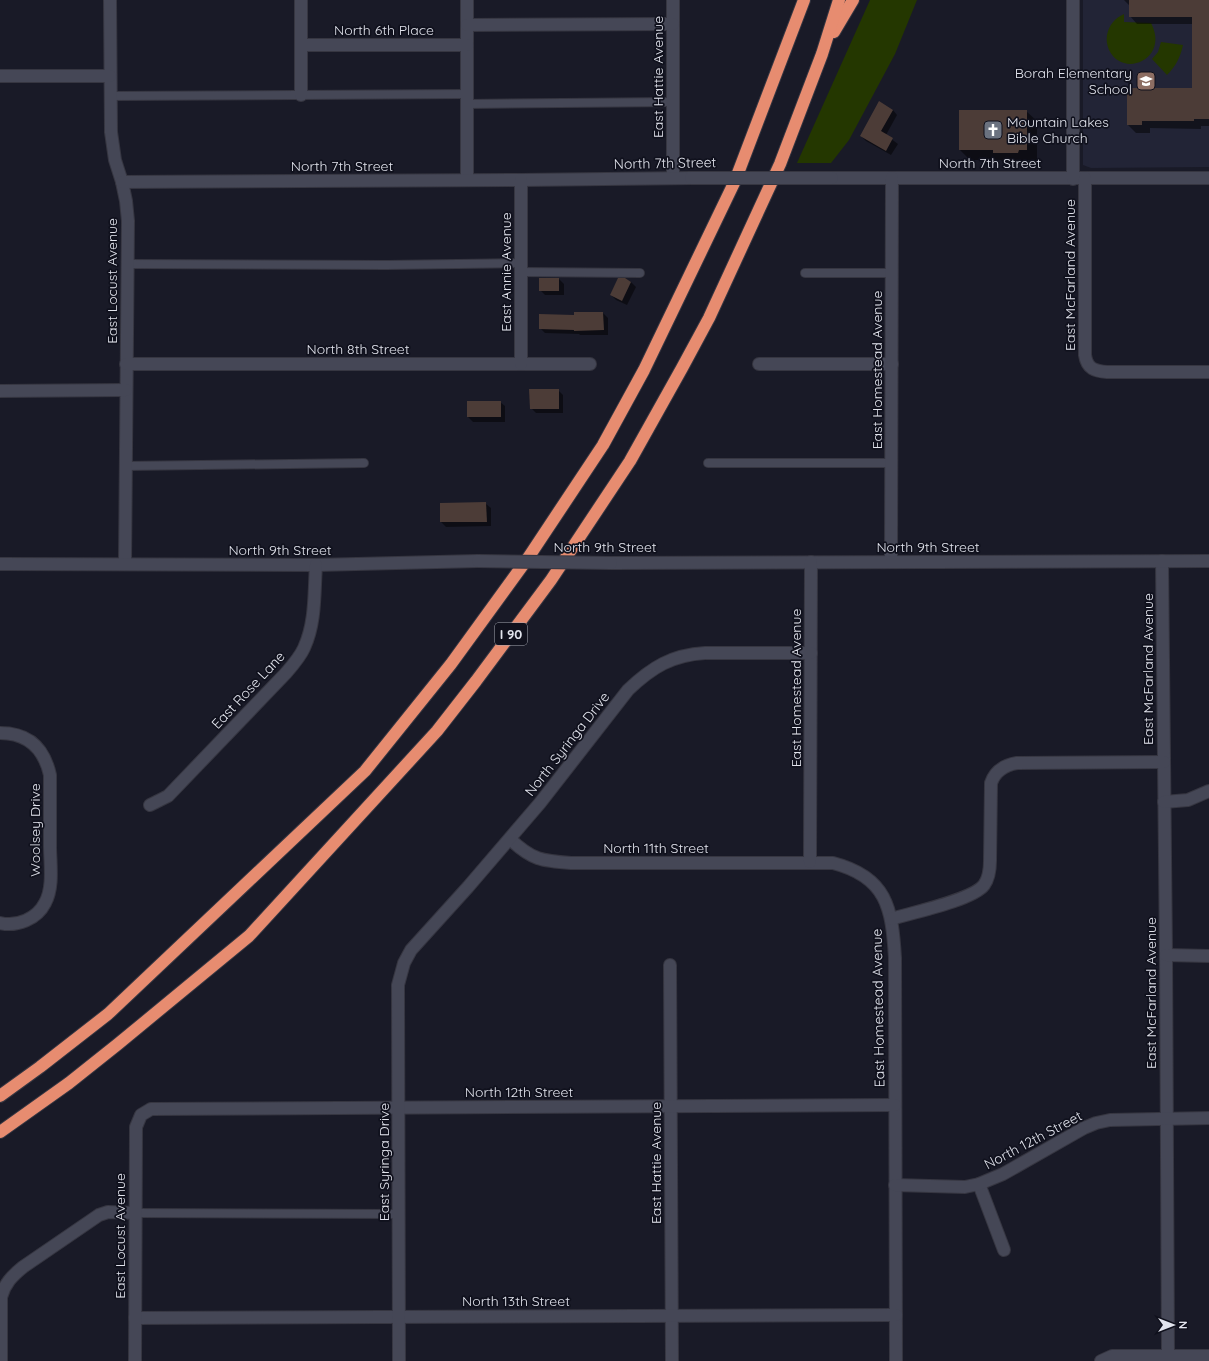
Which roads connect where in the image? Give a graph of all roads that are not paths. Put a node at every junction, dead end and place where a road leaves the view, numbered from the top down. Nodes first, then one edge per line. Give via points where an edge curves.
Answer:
1 (110, 0) edge
2 (301, 0) edge
3 (466, 0) edge
4 (673, 0) edge
5 (804, 0) edge
6 (839, 0) edge
7 (853, 0) edge
8 (1073, 0) edge
9 (673, 24) junction
10 (466, 25) junction
11 (301, 45) junction
12 (467, 45) junction
13 (822, 54) junction
14 (0, 76) edge
15 (110, 76) junction
16 (301, 95) junction
17 (110, 96) junction
18 (466, 99) junction
19 (673, 102) junction
20 (673, 178) junction
21 (892, 178) junction
22 (1079, 178) junction
23 (1209, 178) edge
24 (466, 180) junction
25 (521, 180) junction
26 (122, 182) junction
27 (127, 264) junction
28 (521, 267) junction
29 (640, 273) dead end
30 (805, 273) dead end
31 (892, 273) junction
32 (126, 364) junction
33 (521, 364) junction
34 (590, 364) dead end
35 (759, 364) dead end
36 (892, 364) junction
37 (1209, 372) edge
38 (126, 390) junction
39 (0, 391) edge
40 (364, 463) dead end
41 (708, 463) dead end
42 (892, 463) junction
43 (126, 466) junction
44 (1162, 561) junction
45 (1209, 561) edge
46 (811, 562) junction
47 (892, 562) junction
48 (0, 564) edge
49 (125, 564) junction
50 (316, 565) junction
51 (811, 654) junction
52 (0, 733) edge
53 (1164, 762) junction
54 (1209, 791) edge
55 (1164, 802) junction
56 (150, 805) dead end
57 (510, 839) junction
58 (810, 862) junction
59 (891, 919) junction
60 (0, 922) edge
61 (1166, 955) junction
62 (1209, 956) edge
63 (404, 963) joint
64 (670, 965) dead end
65 (0, 1096) edge
66 (895, 1105) junction
67 (671, 1106) junction
68 (398, 1107) junction
69 (144, 1112) joint
70 (1167, 1118) junction
71 (1209, 1118) edge
72 (0, 1132) edge
73 (979, 1184) junction
74 (895, 1185) junction
75 (135, 1213) junction
76 (399, 1214) junction
77 (1004, 1250) dead end
78 (896, 1315) junction
79 (672, 1316) junction
80 (399, 1317) junction
81 (135, 1318) junction
82 (1168, 1356) junction
83 (1209, 1356) edge
84 (1, 1361) edge
85 (135, 1361) edge
86 (399, 1361) edge
87 (672, 1361) edge
88 (896, 1361) edge
89 (1101, 1361) edge

1 - 15 street, East Locust Avenue
2 - 11 street
3 - 10 street
4 - 9 street, East Hattie Avenue
5 - 65 highway, I 90 via 735,180 644,370 603,445 501,596 451,664 365,771 108,1014
6 - 13 highway, I 90
7 - 13 highway
8 - 22 street, East McFarland Avenue
9 - 10 street
9 - 19 street, East Hattie Avenue
10 - 12 street
11 - 12 street, North 6th Place
11 - 16 street
12 - 18 street
13 - 72 highway, I 90 via 780,164 709,318 682,368 630,461 551,580 476,681 437,731 249,936 69,1083
14 - 15 street
15 - 17 street, East Locust Avenue
16 - 17 lane
16 - 18 lane
17 - 26 street, East Locust Avenue via 111,132 115,160
18 - 19 lane
18 - 24 street
19 - 20 street, East Hattie Avenue
20 - 21 street, North 7th Street, bridge
20 - 25 street, North 7th Street
21 - 22 street, North 7th Street
21 - 31 street, East Homestead Avenue
22 - 23 street, North 7th Street
22 - 37 street, East McFarland Avenue via 1087,364 1097,371 1108,372
24 - 25 street, North 7th Street
24 - 26 street, North 7th Street
25 - 28 street, East Annie Avenue
26 - 27 street, East Locust Avenue via 128,221
27 - 28 lane
27 - 32 street, East Locust Avenue
28 - 29 lane
28 - 33 street, East Annie Avenue
30 - 31 lane
31 - 36 street, East Homestead Avenue
32 - 33 street, North 8th Street
32 - 38 street, East Locust Avenue
33 - 34 street, North 8th Street
35 - 36 street
36 - 42 street, East Homestead Avenue
38 - 39 street
38 - 43 street, East Locust Avenue
40 - 43 lane
41 - 42 lane
42 - 47 street, East Homestead Avenue
43 - 49 street, East Locust Avenue
44 - 45 street, North 9th Street
44 - 47 street, North 9th Street
44 - 53 street, East McFarland Avenue
46 - 47 street, North 9th Street
46 - 50 street, North 9th Street, bridge via 478,562
46 - 51 street, East Homestead Avenue
48 - 49 street, North 9th Street
49 - 50 street, North 9th Street
50 - 56 street, East Rose Lane via 314,616 299,657 188,777 168,796
51 - 57 street, North Syringa Drive via 690,654 669,660 655,668 628,690
51 - 58 street, East Homestead Avenue
52 - 60 street, Woolsey Drive via 25,738 42,754 47,764 50,774 50,876 49,893 44,904 32,917 15,924
53 - 55 street, East McFarland Avenue
53 - 59 street via 1017,763 1002,767 991,783 990,870 985,884 979,891 953,901
54 - 55 street via 1188,800
55 - 61 street, East McFarland Avenue
57 - 58 street, North 11th Street via 521,850 536,859 556,862
57 - 63 street, North Syringa Drive via 422,937
58 - 59 street, East Homestead Avenue via 833,863 857,870 877,887
59 - 66 street, East Homestead Avenue via 895,958
61 - 62 street
61 - 70 street, East McFarland Avenue
63 - 68 street, East Syringa Drive via 398,985
64 - 67 street, East Hattie Avenue
66 - 67 street, North 12th Street
66 - 74 street, East Homestead Avenue
67 - 68 street, North 12th Street
67 - 79 street, East Hattie Avenue
68 - 69 street, North 12th Street via 151,1109
68 - 76 street, East Syringa Drive
69 - 75 street, East Locust Avenue via 140,1115 136,1127
70 - 71 street, North 12th Street
70 - 73 street, North 12th Street via 1110,1120 1096,1123 1003,1174
70 - 82 street, East McFarland Avenue
73 - 74 street, North 12th Street via 965,1187
73 - 77 street
74 - 78 street, East Homestead Avenue
75 - 76 lane
75 - 81 street, East Locust Avenue
75 - 84 street via 99,1214 13,1276 1,1296
76 - 80 street, East Syringa Drive
78 - 79 street, North 13th Street
78 - 88 street, East Homestead Avenue
79 - 80 street, North 13th Street
79 - 87 street, East Hattie Avenue
80 - 81 street, North 13th Street
80 - 86 street, East Syringa Drive
81 - 85 street, East Locust Avenue
82 - 83 street
82 - 89 street via 1112,1356

